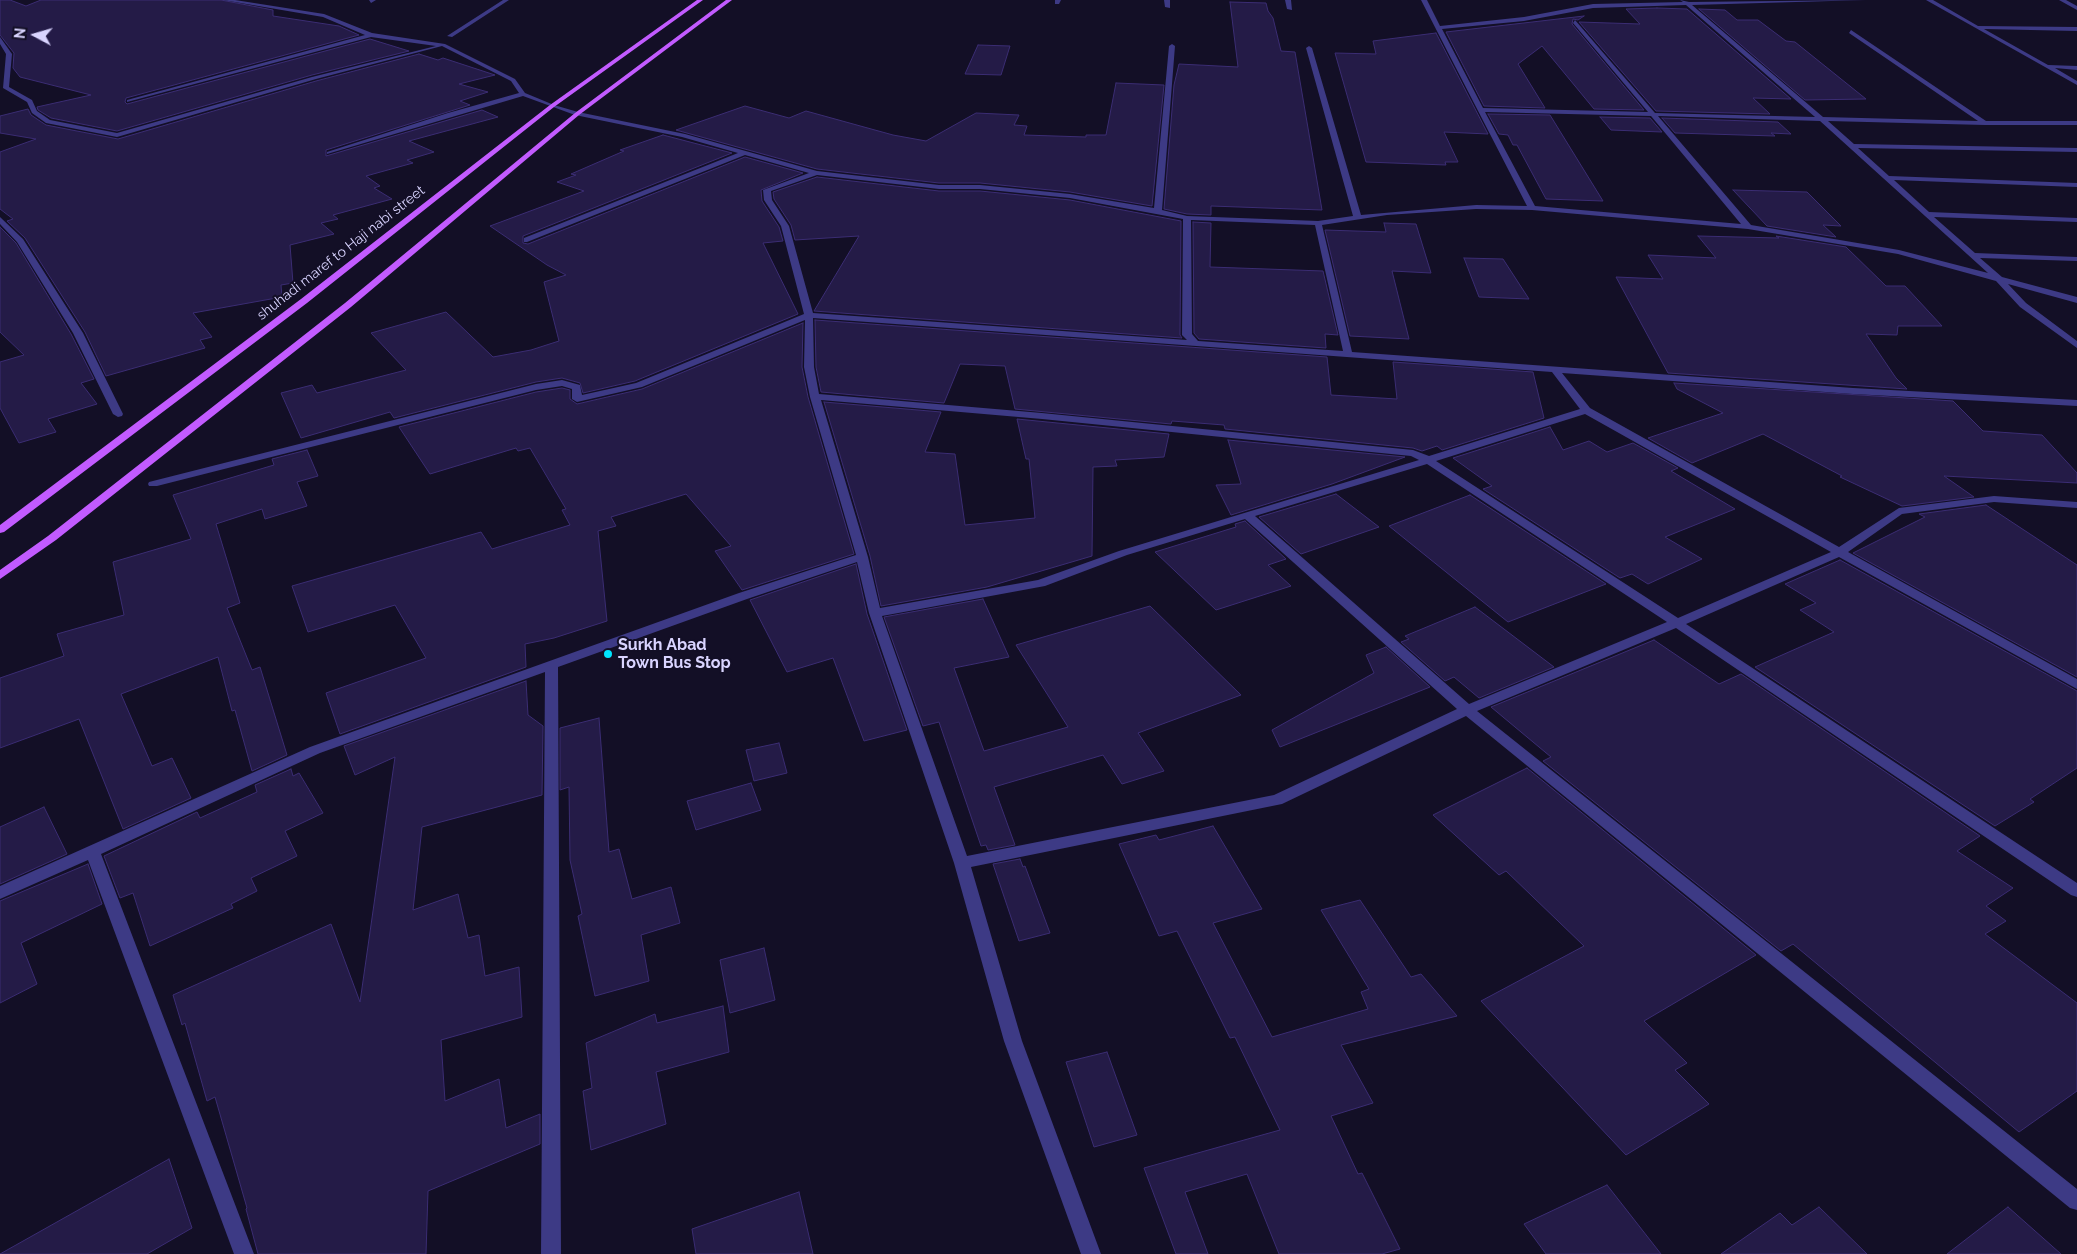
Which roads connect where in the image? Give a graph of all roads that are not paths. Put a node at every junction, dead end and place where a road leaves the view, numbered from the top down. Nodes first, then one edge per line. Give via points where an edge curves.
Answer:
1 (226, 0) edge
2 (506, 0) edge
3 (700, 0) edge
4 (729, 0) edge
5 (1167, 0) edge
6 (1288, 0) edge
7 (1424, 0) edge
8 (1863, 0) edge
9 (1929, 0) edge
10 (2062, 0) edge
11 (1685, 2) edge
12 (1168, 7) dead end
13 (2077, 8) edge
14 (1290, 9) dead end
15 (1575, 22) dead end
16 (1977, 26) junction
17 (1439, 28) junction
18 (2077, 29) edge
19 (1851, 32) dead end
20 (371, 35) junction
21 (450, 36) dead end
22 (0, 39) edge
23 (443, 45) junction
24 (1172, 46) dead end
25 (1309, 48) dead end
26 (2045, 65) junction
27 (2077, 68) edge
28 (2077, 83) edge
29 (523, 94) junction
30 (129, 101) dead end
31 (552, 106) junction
32 (1481, 110) junction
33 (577, 114) junction
34 (1654, 114) junction
35 (1822, 119) junction
36 (1984, 123) junction
37 (2077, 123) edge
38 (1851, 146) junction
39 (2077, 150) edge
40 (329, 153) dead end
41 (743, 153) junction
42 (816, 173) junction
43 (1887, 178) junction
44 (2077, 185) edge
45 (1532, 208) junction
46 (1158, 211) junction
47 (1927, 214) junction
48 (1187, 218) junction
49 (1358, 218) junction
50 (0, 219) edge
51 (2077, 220) edge
52 (1318, 223) junction
53 (1748, 227) junction
54 (527, 240) dead end
55 (1972, 256) junction
56 (2077, 260) edge
57 (1999, 279) junction
58 (2077, 300) edge
59 (809, 315) junction
60 (1196, 344) junction
61 (2077, 345) edge
62 (1348, 354) junction
63 (1555, 370) junction
64 (814, 397) junction
65 (2077, 402) edge
66 (1586, 410) junction
67 (118, 414) dead end
68 (1428, 460) junction
69 (153, 484) dead end
70 (2077, 505) edge
71 (1247, 515) junction
72 (0, 530) edge
73 (1840, 552) junction
74 (862, 557) junction
75 (0, 576) edge
76 (876, 613) junction
77 (1677, 623) junction
78 (552, 665) junction
79 (2077, 685) edge
80 (1467, 710) junction
81 (92, 851) junction
82 (962, 863) junction
83 (2077, 891) edge
84 (0, 893) edge
85 (2077, 1201) edge
86 (244, 1254) edge
87 (551, 1254) edge
88 (1092, 1254) edge

1 - 20 street via 324,16
2 - 21 street
3 - 31 main road, shuhadi maref to Haji nabi street
4 - 33 main road
5 - 12 street
6 - 14 street
7 - 17 street
8 - 11 street
9 - 16 street
10 - 13 street
11 - 17 street via 1593,6 1524,19
11 - 35 street
15 - 34 street
16 - 18 street
16 - 26 street
17 - 32 street
19 - 36 street
20 - 23 street
20 - 30 street
22 - 23 street via 9,54 6,88 30,102 34,112 48,122 117,135 314,78
23 - 29 street via 513,80
24 - 46 street
25 - 49 street
26 - 27 street
26 - 28 street
29 - 31 street
29 - 40 street
31 - 33 street
31 - 72 main road, shuhadi maref to Haji nabi street via 304,301
32 - 34 street
32 - 45 street
33 - 41 street via 660,130
33 - 75 main road via 348,305
34 - 35 street
34 - 53 street
35 - 36 street
35 - 38 street
36 - 37 street
38 - 39 street
38 - 43 street
41 - 42 street
41 - 54 street
42 - 46 street via 940,187 980,187 1070,196
42 - 59 street via 767,190 768,200 785,226
43 - 44 street
43 - 47 street
45 - 49 street via 1476,207
45 - 53 street
46 - 48 street
47 - 51 street
47 - 55 street
48 - 52 street
48 - 60 street via 1188,335
49 - 52 street
50 - 67 street via 20,241 78,333
52 - 62 street
53 - 57 street via 1899,252
55 - 56 street
55 - 57 street
57 - 58 street
57 - 61 street via 2023,305
59 - 60 street
59 - 64 street via 809,367
59 - 69 street via 727,350 616,391 577,400 577,387 562,384 536,387
60 - 62 street
62 - 63 street
63 - 65 street via 1853,391
63 - 66 street
64 - 68 street via 1412,453
64 - 74 street
66 - 68 street
66 - 73 street
68 - 71 street
68 - 77 street
70 - 73 street via 1994,498 1899,511
71 - 76 street via 1123,552 1041,583
71 - 80 street
73 - 77 street
73 - 79 street
74 - 76 street
74 - 78 street
76 - 82 street
77 - 80 street
77 - 83 street
78 - 81 street via 315,750
78 - 87 street
80 - 82 street via 1276,800
80 - 85 street
81 - 84 street
81 - 86 street
82 - 88 street via 1013,1041

